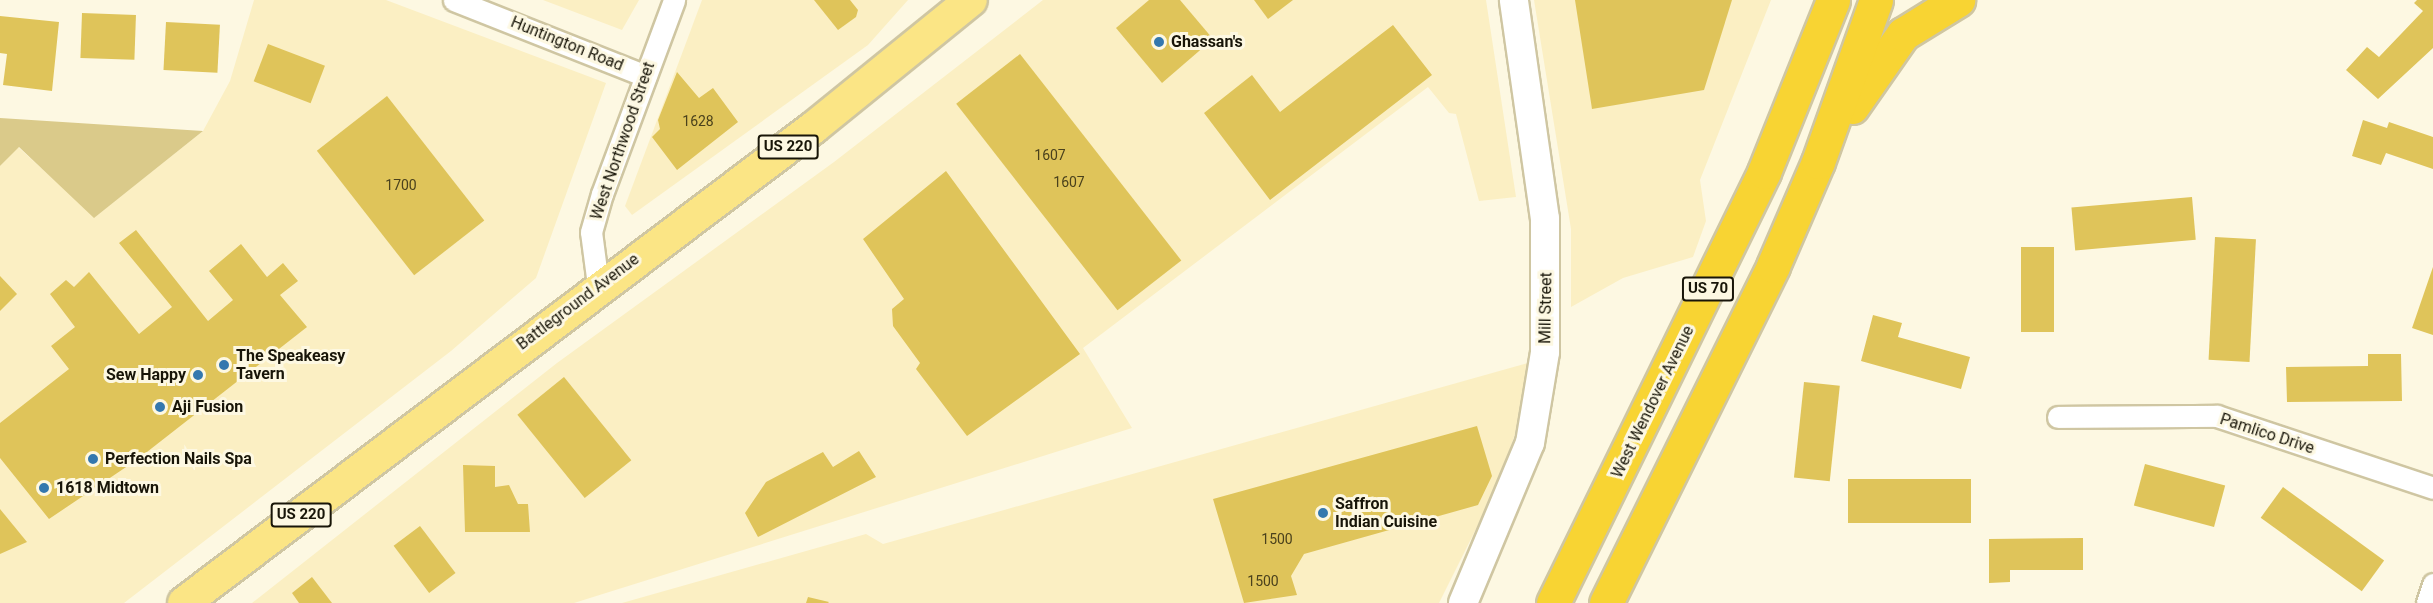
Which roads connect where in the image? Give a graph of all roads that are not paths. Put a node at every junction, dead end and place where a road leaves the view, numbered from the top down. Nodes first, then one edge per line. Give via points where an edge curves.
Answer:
1 (454, 0) edge
2 (674, 0) edge
3 (971, 0) edge
4 (1514, 0) edge
5 (1833, 0) edge
6 (1876, 0) edge
7 (1958, 0) edge
8 (646, 76) junction
9 (1818, 162) junction
10 (598, 285) junction
11 (2058, 417) dead end
12 (2433, 488) edge
13 (1646, 530) junction
14 (2433, 584) edge
15 (184, 603) edge
16 (1463, 603) edge
17 (1553, 603) edge
18 (1606, 603) edge
19 (1624, 603) edge
20 (2427, 603) edge

1 - 8 street, Huntington Road
2 - 8 street, West Northwood Street
3 - 10 main road, Battleground Avenue / US 220 via 822,121
4 - 16 street, Mill Street via 1545,219 1545,352 1530,443
5 - 17 highway, West Wendover Avenue / US 70 via 1764,172
6 - 9 highway, US 70
7 - 9 highway via 1924,16 1884,57
8 - 10 street, West Northwood Street via 591,232
9 - 13 highway, US 70 via 1722,375
10 - 15 main road, Battleground Avenue / US 220
11 - 12 street, Pamlico Drive via 2217,416
13 - 18 highway, US 70
13 - 19 highway
14 - 20 street

